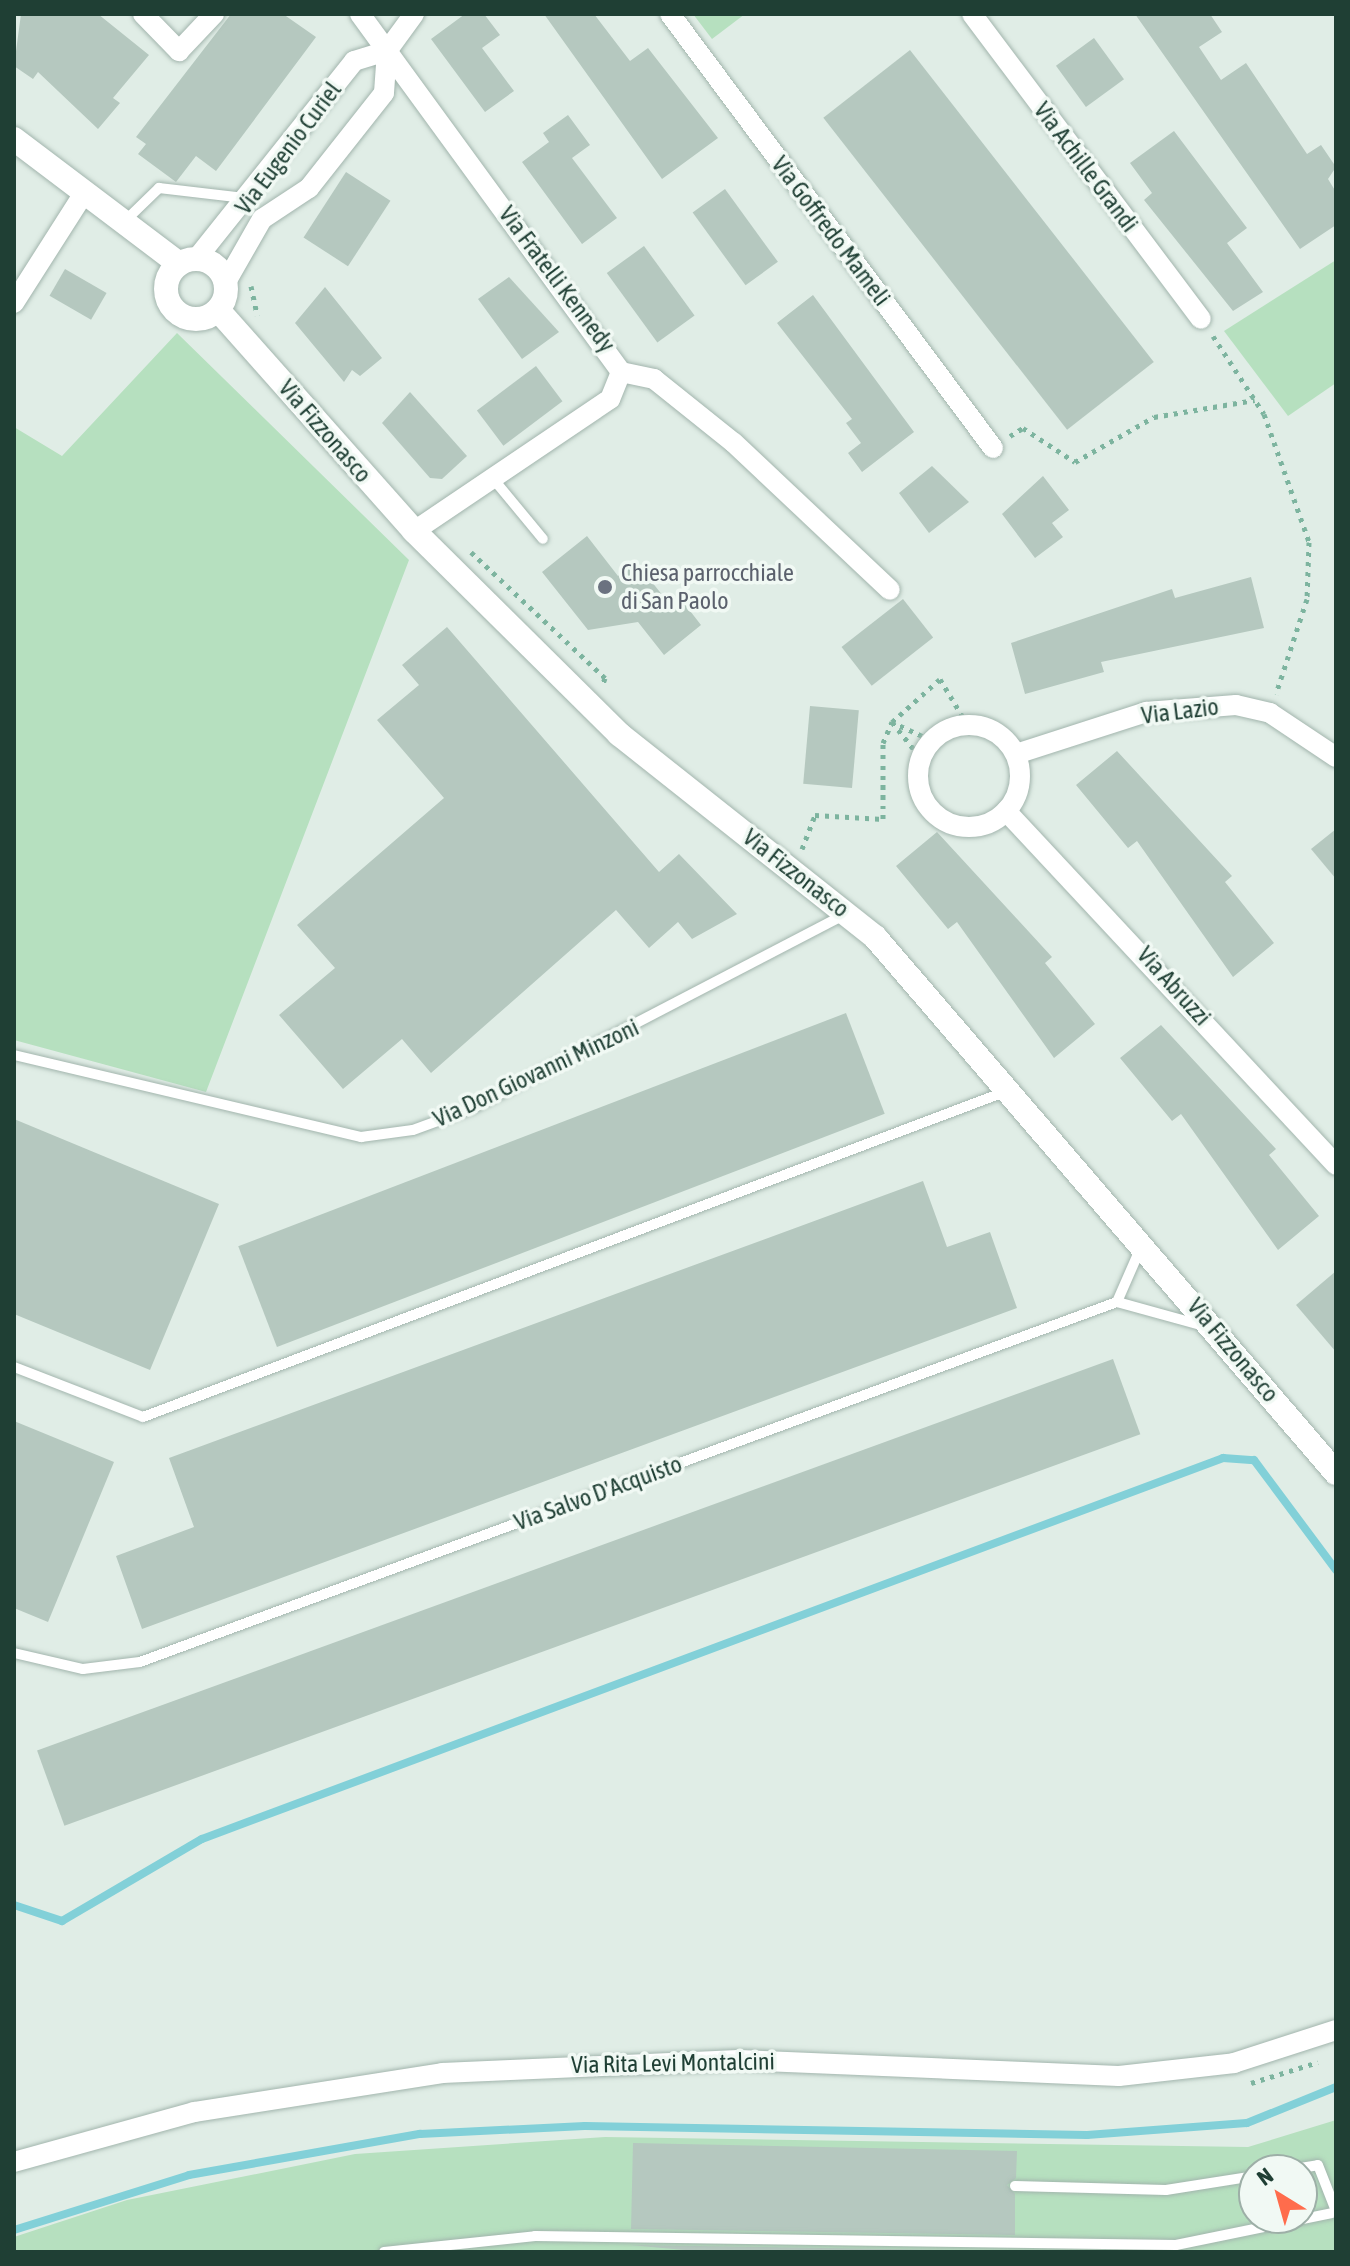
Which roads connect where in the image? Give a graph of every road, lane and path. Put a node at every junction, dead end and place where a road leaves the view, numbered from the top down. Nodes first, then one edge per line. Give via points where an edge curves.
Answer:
1 (143, 14) edge
2 (214, 14) edge
3 (360, 14) edge
4 (414, 14) edge
5 (670, 14) edge
6 (972, 14) edge
7 (387, 51) junction
8 (14, 139) edge
9 (84, 193) junction
10 (250, 199) junction
11 (124, 224) junction
12 (188, 261) junction
13 (252, 276) dead end
14 (226, 282) junction
15 (14, 303) edge
16 (218, 310) junction
17 (1201, 319) joint
18 (263, 325) dead end
19 (621, 372) junction
20 (1255, 400) junction
21 (993, 448) joint
22 (495, 481) junction
23 (414, 531) junction
24 (543, 539) dead end
25 (890, 590) dead end
26 (1270, 713) junction
27 (892, 722) junction
28 (967, 724) junction
29 (926, 749) junction
30 (1016, 754) junction
31 (1336, 757) edge
32 (1006, 811) junction
33 (801, 850) dead end
34 (848, 913) junction
35 (14, 1055) edge
36 (1010, 1090) junction
37 (1336, 1165) edge
38 (1142, 1244) junction
39 (1117, 1302) junction
40 (1216, 1329) junction
41 (14, 1367) edge
42 (1336, 1473) edge
43 (14, 1653) edge
44 (1336, 2030) edge
45 (1336, 2056) edge
46 (1233, 2086) dead end
47 (14, 2162) edge
48 (1318, 2165) edge
49 (1238, 2179) edge
50 (1015, 2186) dead end
51 (1334, 2212) edge
52 (384, 2252) edge

1 - 2 street via 179,51
3 - 7 street, Via Fratelli Kennedy
4 - 7 street
5 - 21 street, Via Goffredo Mameli
6 - 17 street, Via Achille Grandi
7 - 10 street, Via Eugenio Curiel via 354,61
7 - 14 street, Via Eugenio Curiel via 384,93 309,188 262,219
7 - 19 street, Via Fratelli Kennedy
8 - 9 main road
9 - 11 main road
9 - 15 street
10 - 11 lane via 159,188
10 - 12 street, Via Eugenio Curiel
11 - 12 main road
12 - 14 main road via 216,265
12 - 16 main road via 166,290 173,309 190,319
13 - 18 path
14 - 16 main road
16 - 23 main road, Via Fizzonasco
17 - 20 path
19 - 22 street, Via Fratelli Kennedy via 610,399
19 - 25 street via 654,379 734,443
20 - 21 path via 1154,417 1075,462 1023,428
20 - 26 path via 1303,517 1312,570
22 - 23 street, Via Fratelli Kennedy
22 - 24 lane
23 - 34 main road, Via Fizzonasco via 619,734
26 - 30 street, Via Lazio via 1236,705 1146,712
26 - 31 street, Via Lazio
27 - 28 path via 940,679
27 - 29 path
27 - 29 path
27 - 33 path via 883,743 883,819 815,815
28 - 29 street
28 - 30 street via 996,732
29 - 32 street via 921,797 950,824 990,823
30 - 32 street via 1021,774
32 - 37 street, Via Abruzzi
34 - 35 lane, Via Don Giovanni Minzoni via 473,1108 413,1130 361,1137
34 - 36 main road, Via Fizzonasco
36 - 38 main road, Via Fizzonasco
36 - 41 lane via 143,1417
38 - 39 lane
38 - 40 main road, Via Fizzonasco
39 - 40 lane
39 - 43 lane, Via Salvo D'Acquisto via 140,1662 83,1669
40 - 42 main road, Via Fizzonasco
44 - 47 street, Via Rita Levi Montalcini via 1234,2063 1119,2076 699,2060 442,2073 194,2112
45 - 46 path
48 - 51 lane
49 - 50 lane via 1166,2190
51 - 52 lane via 1176,2245 535,2236

